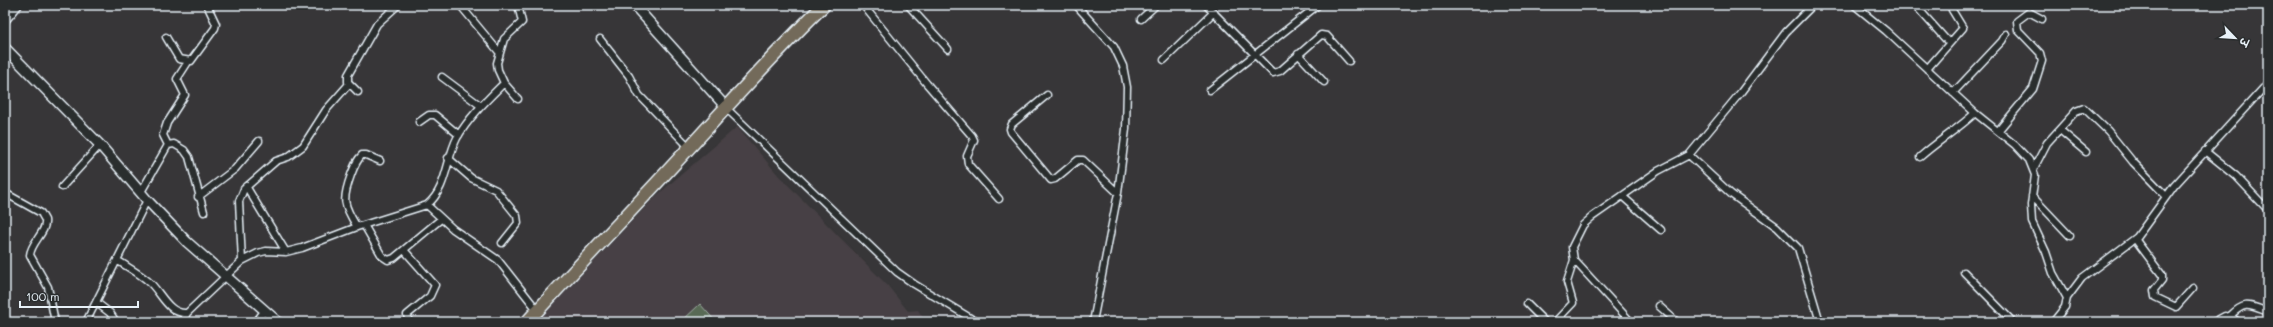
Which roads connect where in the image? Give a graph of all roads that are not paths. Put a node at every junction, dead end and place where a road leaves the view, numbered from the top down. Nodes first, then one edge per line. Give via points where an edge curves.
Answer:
1 (17, 5) edge
2 (207, 5) edge
3 (398, 5) edge
4 (460, 5) edge
5 (518, 5) edge
6 (634, 5) edge
7 (824, 5) edge
8 (863, 5) edge
9 (908, 5) edge
10 (1076, 5) edge
11 (1156, 5) edge
12 (1206, 5) edge
13 (1318, 5) edge
14 (1812, 5) edge
15 (1854, 5) edge
16 (1915, 5) edge
17 (1952, 10) dead end
18 (1214, 12) junction
19 (5, 19) edge
20 (1141, 19) dead end
21 (2042, 19) dead end
22 (2006, 34) dead end
23 (166, 37) dead end
24 (600, 39) dead end
25 (1949, 43) junction
26 (5, 48) edge
27 (948, 49) dead end
28 (499, 52) junction
29 (1256, 54) junction
30 (1298, 54) junction
31 (1164, 60) dead end
32 (1348, 61) dead end
33 (188, 62) junction
34 (1927, 69) junction
35 (442, 77) dead end
36 (1324, 82) dead end
37 (504, 83) junction
38 (2268, 83) edge
39 (349, 84) junction
40 (1210, 90) dead end
41 (358, 92) dead end
42 (1953, 93) junction
43 (1047, 95) dead end
44 (518, 99) dead end
45 (482, 106) junction
46 (725, 106) junction
47 (1975, 113) junction
48 (419, 122) dead end
49 (2060, 130) junction
50 (1998, 131) junction
51 (459, 135) junction
52 (259, 141) dead end
53 (100, 145) junction
54 (168, 145) junction
55 (689, 148) junction
56 (2205, 151) junction
57 (2086, 152) dead end
58 (1689, 155) junction
59 (1920, 157) dead end
60 (448, 158) junction
61 (380, 160) dead end
62 (2034, 168) junction
63 (246, 186) junction
64 (62, 187) dead end
65 (141, 192) junction
66 (5, 193) edge
67 (1118, 194) junction
68 (1622, 196) junction
69 (2032, 196) junction
70 (2166, 196) junction
71 (198, 197) junction
72 (999, 199) dead end
73 (147, 200) junction
74 (427, 205) junction
75 (2268, 210) edge
76 (204, 212) dead end
77 (441, 219) junction
78 (364, 225) junction
79 (357, 228) junction
80 (1661, 230) dead end
81 (2070, 236) dead end
82 (2135, 239) junction
83 (502, 243) dead end
84 (404, 250) junction
85 (286, 252) junction
86 (117, 260) junction
87 (1574, 260) junction
88 (242, 261) junction
89 (1964, 272) dead end
90 (224, 276) junction
91 (2192, 288) dead end
92 (2067, 298) junction
93 (97, 303) junction
94 (1527, 304) dead end
95 (1659, 306) dead end
96 (265, 310) junction
97 (538, 311) junction
98 (2268, 312) edge
99 (187, 313) junction
100 (2230, 316) junction
101 (55, 322) edge
102 (86, 322) edge
103 (116, 322) edge
104 (183, 322) edge
105 (256, 322) edge
106 (278, 322) edge
107 (410, 322) edge
108 (527, 322) edge
109 (977, 322) edge
110 (1093, 322) edge
111 (1545, 322) edge
112 (1555, 322) edge
113 (1631, 322) edge
114 (1676, 322) edge
115 (1820, 322) edge
116 (2013, 322) edge
117 (2053, 322) edge
118 (2214, 322) edge
119 (2238, 322) edge

1 - 19 street
2 - 33 street via 216,28 195,58
3 - 39 street via 372,31 348,75
4 - 28 street
5 - 28 street via 522,22 504,40
6 - 46 street
7 - 46 highway
8 - 72 street via 972,136 973,143 967,156 968,164
9 - 27 street
10 - 67 street via 1105,35 1123,66 1128,106
11 - 20 street
12 - 18 street
13 - 29 street
14 - 58 street via 1786,32
15 - 34 street
16 - 25 street
17 - 25 street via 1963,28
18 - 29 street
18 - 31 street
21 - 50 street via 2029,12 2016,21 2018,30 2040,53 2042,59 2033,89
22 - 42 street
23 - 33 street via 179,59
24 - 55 street via 629,76 639,95
25 - 34 street
26 - 53 street
28 - 37 street via 498,70
29 - 30 street via 1270,71 1276,73
29 - 40 street
30 - 32 street via 1324,34
30 - 36 street
33 - 54 street via 178,79 185,95 167,123 163,135
34 - 42 street
35 - 45 street
37 - 44 street
37 - 45 street
38 - 56 street
39 - 41 street
39 - 63 street via 326,110 303,146 288,157 276,161
42 - 47 street
43 - 67 street via 1012,124 1011,132 1051,180 1078,160 1083,160
45 - 51 street
46 - 55 highway
46 - 109 street via 897,272
47 - 50 street
47 - 59 street
48 - 51 street via 429,115 435,115
49 - 57 street
49 - 62 street via 2043,148
49 - 70 street via 2078,109 2087,110
50 - 62 street via 2025,155
51 - 60 street
52 - 71 street via 235,169
53 - 64 street
53 - 65 street
54 - 65 street
54 - 71 street via 179,146 187,153
55 - 97 highway
56 - 70 street
56 - 75 street via 2236,176
58 - 68 street via 1658,171
58 - 115 street via 1731,194 1777,227 1798,248
60 - 74 street via 435,198
60 - 83 street via 471,178 494,187 517,216 518,223
61 - 79 street via 366,154 362,155 356,162 344,195 346,210
62 - 69 street
63 - 85 street
63 - 88 street via 238,201
65 - 73 street
66 - 101 street via 41,213 45,220 44,228 30,255 48,287
67 - 110 street
68 - 80 street
68 - 87 street via 1583,225 1572,247
69 - 81 street
69 - 92 street via 2032,222 2053,274
70 - 82 street
71 - 76 street
73 - 86 street
73 - 90 street
74 - 77 street
74 - 78 street
77 - 84 street
77 - 97 street via 469,242 498,260
78 - 79 street
78 - 84 street via 382,256 392,259
79 - 85 street
82 - 91 street via 2162,275 2162,280 2154,290 2155,297 2176,307
82 - 92 street via 2082,278
84 - 107 street via 435,285 430,296 407,315
85 - 88 street via 266,250
86 - 93 street
86 - 99 street via 149,281 163,300 177,311
87 - 112 street via 1567,282 1573,304
87 - 113 street
88 - 90 street
89 - 116 street
90 - 96 street
90 - 99 street
92 - 117 street via 2065,307
93 - 102 street
93 - 103 street via 110,313
94 - 111 street
95 - 114 street
96 - 105 street
96 - 106 street
97 - 108 highway
98 - 100 street via 2245,305
99 - 104 street
100 - 118 street
100 - 119 street

